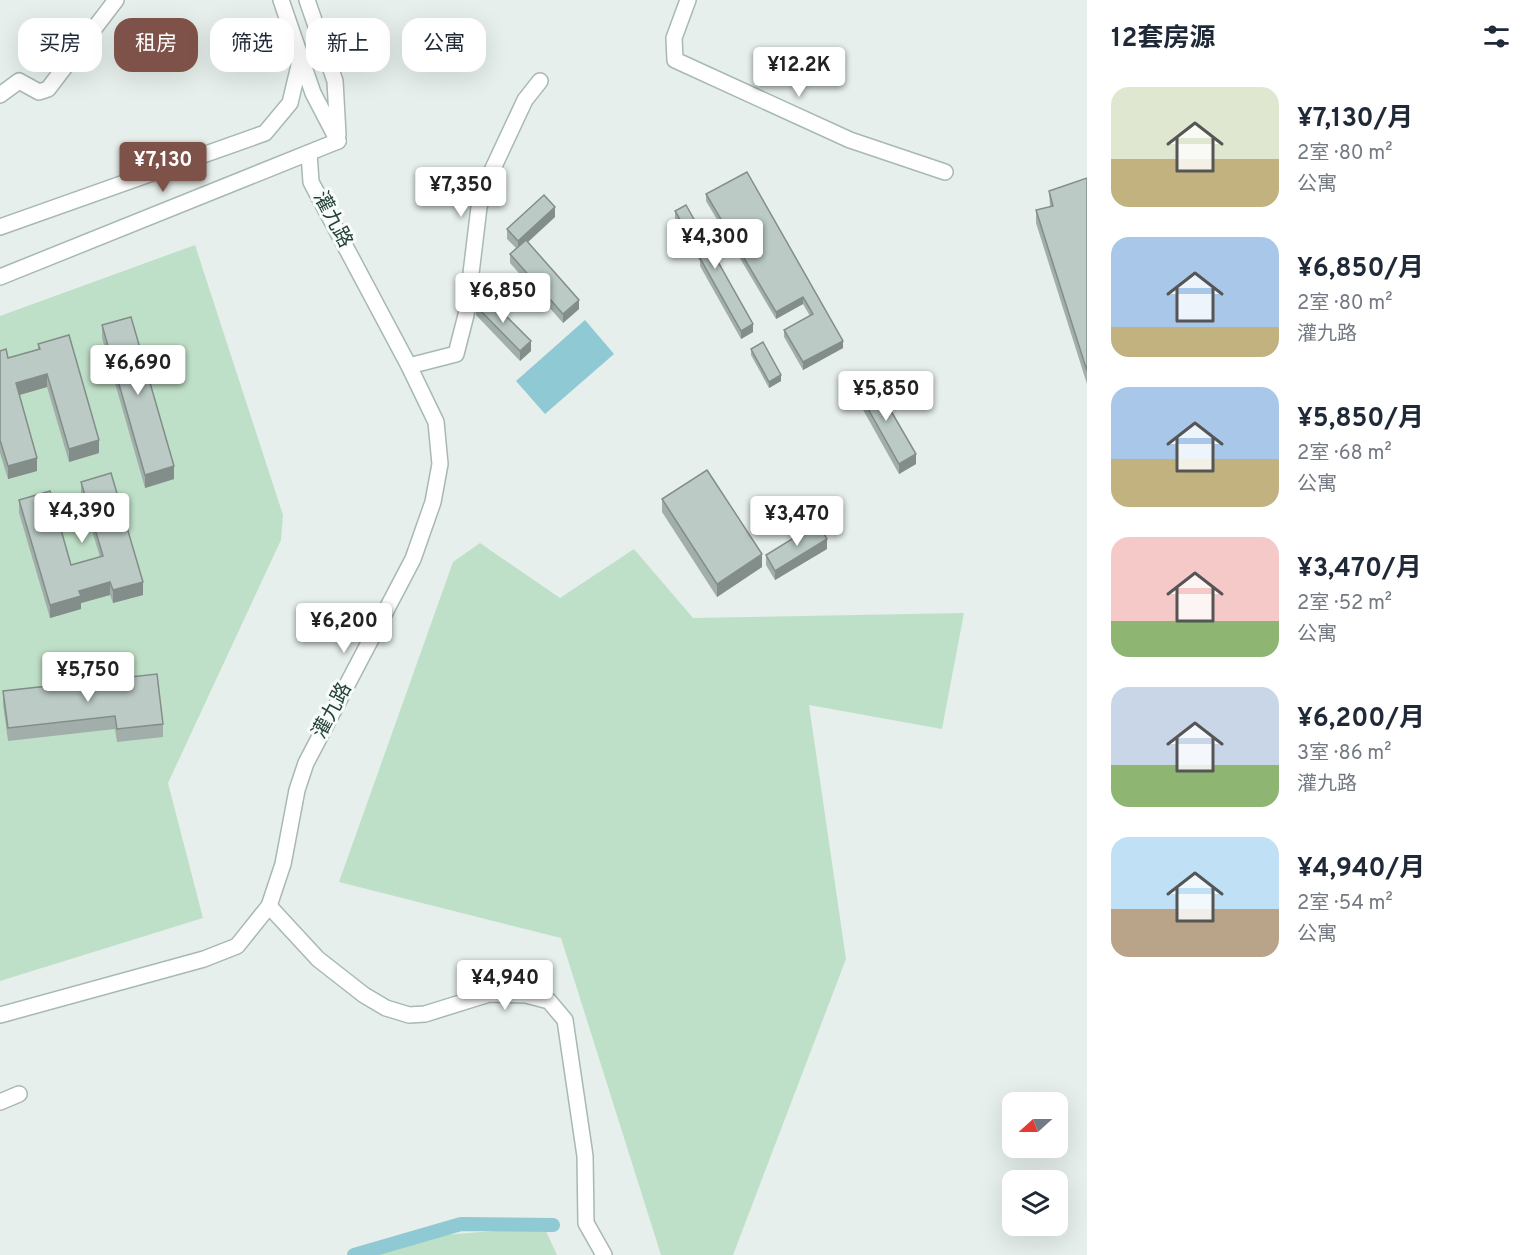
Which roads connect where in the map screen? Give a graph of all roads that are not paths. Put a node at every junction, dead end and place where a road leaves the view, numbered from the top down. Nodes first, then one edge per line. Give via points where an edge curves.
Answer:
1 (116, 0) edge
2 (281, 0) edge
3 (307, 0) edge
4 (688, 0) edge
5 (301, 57) junction
6 (540, 81) dead end
7 (0, 95) edge
8 (338, 141) junction
9 (309, 153) junction
10 (945, 172) dead end
11 (0, 227) edge
12 (0, 277) edge
13 (409, 366) junction
14 (269, 906) junction
15 (0, 1015) edge
16 (19, 1094) dead end
17 (0, 1102) edge
18 (604, 1255) edge

1 - 7 street via 48,89 39,92 19,81
2 - 5 street
3 - 8 street via 335,81
4 - 10 street via 674,38 675,60 850,140
5 - 8 street
5 - 11 street via 290,103 265,133
6 - 13 street via 525,99 479,207 466,315 456,354
8 - 9 street
9 - 12 street
9 - 13 street, 灌九路 via 311,182
13 - 14 street, 灌九路 via 436,422 440,464 434,502 413,559 306,763 283,864
14 - 15 street, 灌九路 via 237,946 204,959
14 - 18 street via 318,959 386,1008 409,1015 425,1014 489,994 526,995 549,1001 566,1020 585,1156 586,1223
16 - 17 street

